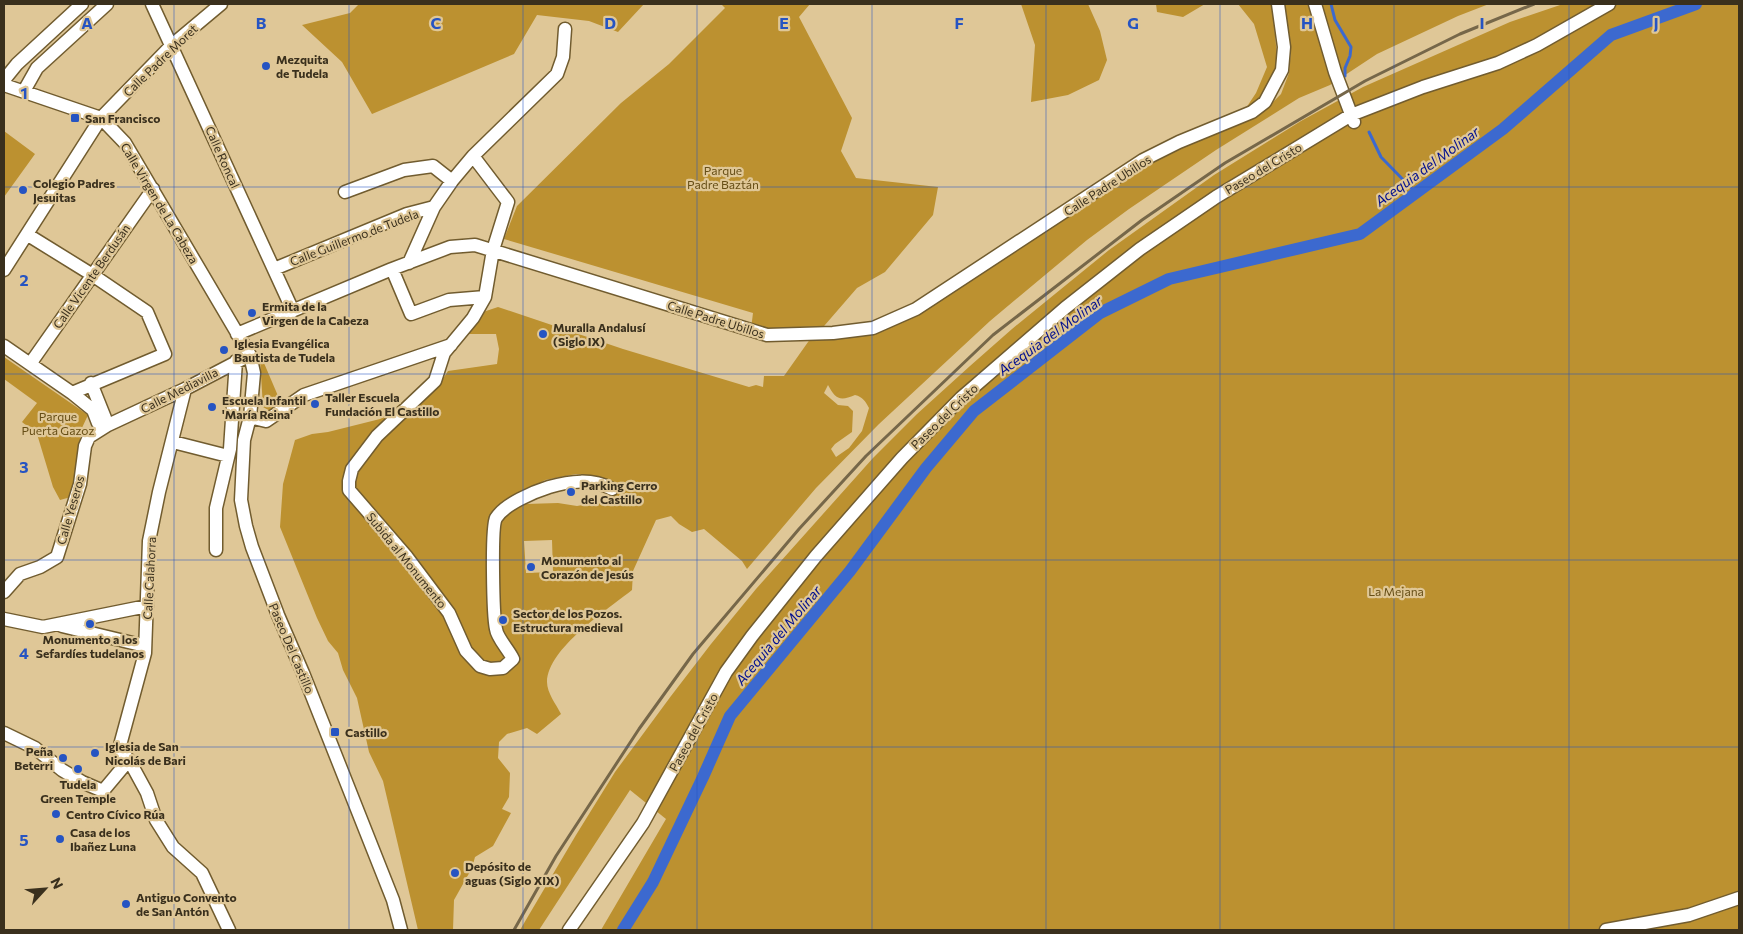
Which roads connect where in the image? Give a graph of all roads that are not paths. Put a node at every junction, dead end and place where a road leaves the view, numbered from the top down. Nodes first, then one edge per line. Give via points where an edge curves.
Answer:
1 (82, 4) edge
2 (107, 4) edge
3 (152, 4) edge
4 (221, 4) edge
5 (1278, 4) edge
6 (1315, 4) edge
7 (1609, 4) edge
8 (565, 30) dead end
9 (172, 45) junction
10 (4, 80) edge
11 (4, 84) edge
12 (24, 91) junction
13 (101, 118) junction
14 (1353, 119) junction
15 (473, 156) junction
16 (452, 180) junction
17 (153, 188) junction
18 (345, 192) dead end
19 (434, 207) junction
20 (28, 235) junction
21 (493, 250) junction
22 (408, 263) junction
23 (274, 269) junction
24 (392, 269) junction
25 (4, 270) edge
26 (91, 274) junction
27 (486, 297) junction
28 (293, 311) junction
29 (237, 334) junction
30 (451, 345) junction
31 (4, 346) edge
32 (250, 355) junction
33 (236, 361) junction
34 (30, 364) junction
35 (91, 384) junction
36 (185, 389) junction
37 (72, 392) junction
38 (250, 417) junction
39 (108, 425) junction
40 (173, 442) junction
41 (228, 456) junction
42 (612, 489) dead end
43 (216, 550) dead end
44 (4, 592) edge
45 (147, 606) junction
46 (4, 619) edge
47 (57, 625) junction
48 (144, 651) junction
49 (4, 733) edge
50 (129, 760) junction
51 (1739, 898) edge
52 (229, 930) edge
53 (401, 930) edge
54 (569, 930) edge
55 (1606, 930) edge

1 - 10 street
2 - 12 street via 37,68
3 - 9 street, Calle Roncal
4 - 9 street, Calle Padre Moret
5 - 21 street, Calle Padre Ubillos via 1284,47 1282,70 1265,102 1252,112 1143,160 916,309 872,328 834,334 767,335
6 - 14 street
7 - 14 street, Paseo del Cristo via 1498,63 1423,87
8 - 15 street, Calle Guillermo de Tudela via 563,57 557,74
9 - 13 street, Calle Padre Moret
9 - 23 street, Calle Roncal
11 - 12 street, Calle Virgen de La Cabeza
12 - 13 street, Calle Virgen de La Cabeza
13 - 17 street, Calle Virgen de La Cabeza via 125,143
13 - 20 street, Calle Padre Moret
14 - 54 street, Paseo del Cristo via 1216,197 1140,249 1065,308 961,398 902,458 816,556 726,672 643,823
15 - 16 street, Calle Guillermo de Tudela
15 - 21 street via 508,202
16 - 18 street via 434,166 404,170
16 - 19 street, Calle Guillermo de Tudela
17 - 26 street, Calle Vicente Berdusán
17 - 29 street, Calle Virgen de La Cabeza
19 - 22 street, Calle Guillermo de Tudela
19 - 23 street, Calle Guillermo de Tudela via 407,214
20 - 25 street, Calle Padre Moret
20 - 26 street
21 - 22 street, Calle Padre Ubillos via 475,245 450,247
21 - 27 street, Subida al Monumento
22 - 24 street, Calle Padre Ubillos
23 - 28 street, Calle Roncal
24 - 27 street via 410,314 449,300
24 - 28 street, Calle Padre Ubillos
26 - 34 street, Calle Vicente Berdusán
26 - 35 street via 147,312 165,354
27 - 30 street, Subida al Monumento
28 - 29 street, Calle Padre Ubillos
29 - 32 street, Calle Virgen de La Cabeza
30 - 38 street via 304,395 266,421
30 - 42 street, Subida al Monumento via 444,353 434,381 377,436 352,469 349,490 444,606 466,651 480,666 503,668 513,659 496,631 492,536 496,519 523,498 560,484 600,482
31 - 34 street
32 - 33 street, Calle Mediavilla
32 - 38 street, Paseo Del Castillo via 254,373
33 - 36 street, Calle Mediavilla
33 - 41 street
34 - 37 street
35 - 37 street
35 - 39 street
36 - 39 street, Calle Mediavilla
36 - 40 street, Calle Calahorra
37 - 39 street via 93,410 98,423
38 - 53 street, Paseo Del Castillo via 244,440 241,500 252,547 393,900
39 - 44 street, Calle Yeseros via 89,437 85,446 80,484 57,557 20,574
40 - 41 street
40 - 45 street, Calle Calahorra via 149,541
41 - 43 street via 216,508
45 - 47 street
45 - 48 street, Calle Calahorra
46 - 47 street via 43,627
47 - 48 street
48 - 50 street, Calle Calahorra via 120,741 119,749
49 - 50 street via 35,748 82,782 103,791
50 - 52 street via 147,793 156,820 173,847 202,873
51 - 55 street via 1689,914

